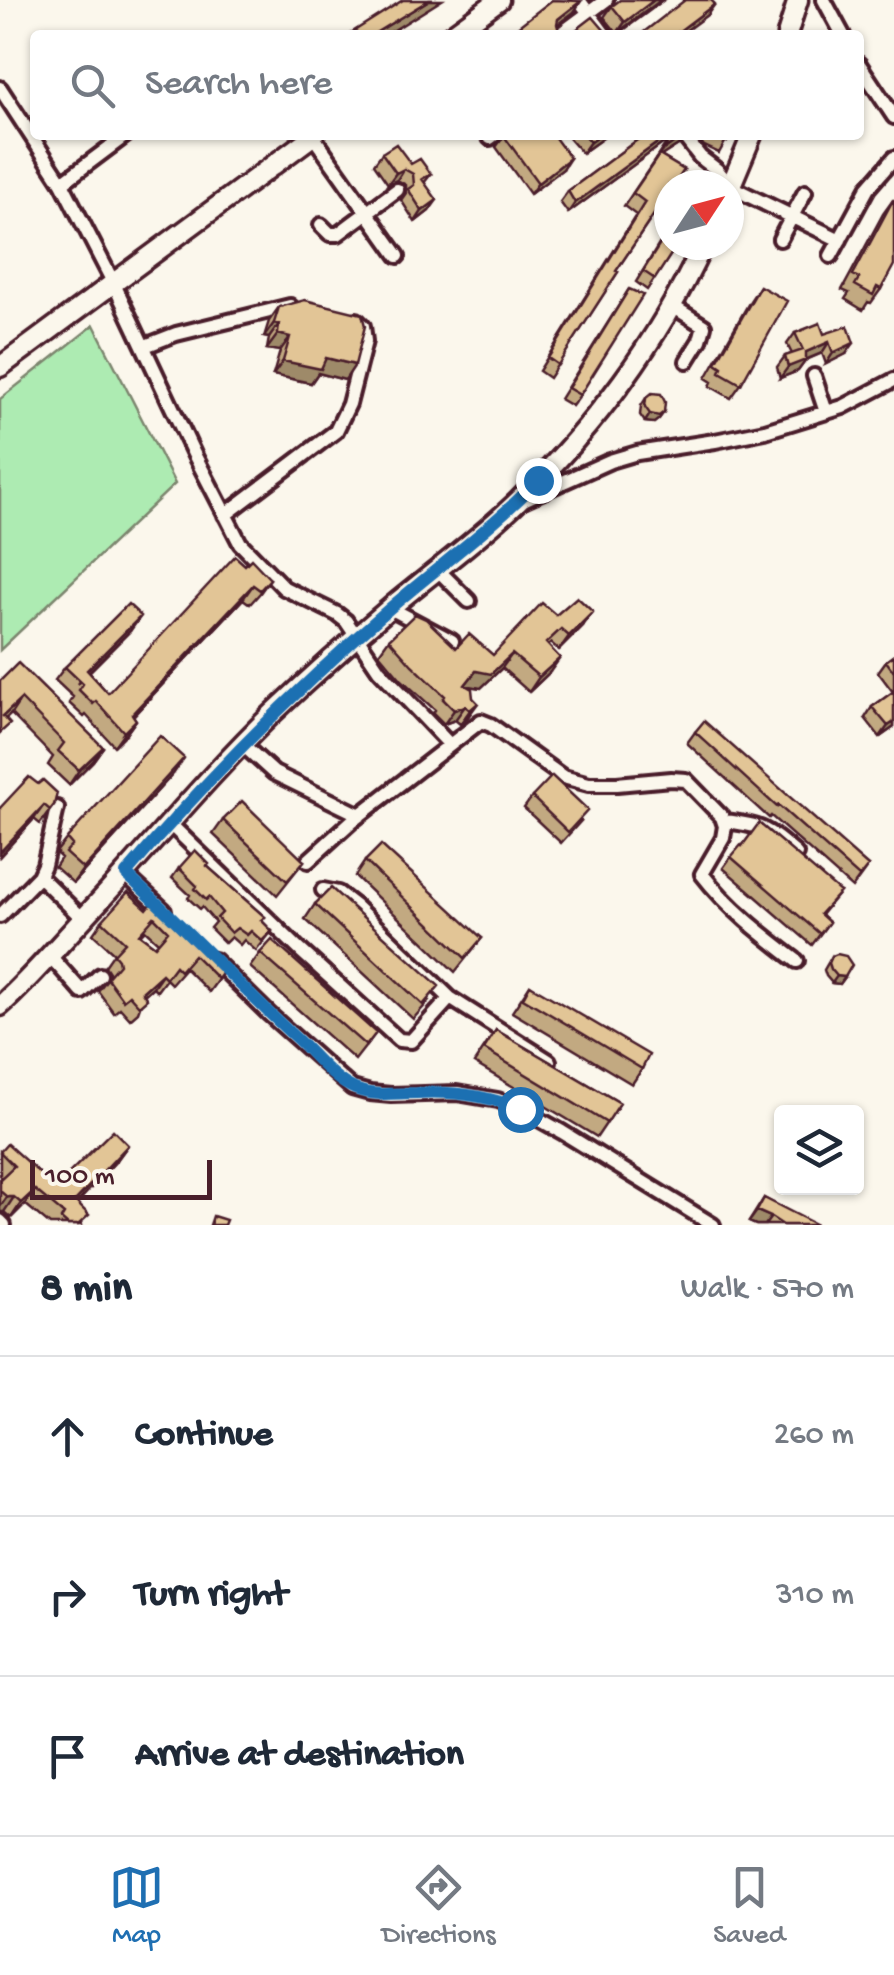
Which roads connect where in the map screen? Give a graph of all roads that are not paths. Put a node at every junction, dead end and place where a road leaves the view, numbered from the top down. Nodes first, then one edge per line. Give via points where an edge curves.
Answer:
1 (499, 0) edge
2 (579, 0) edge
3 (606, 0) edge
4 (676, 0) edge
5 (798, 0) edge
6 (824, 0) edge
7 (588, 13) junction
8 (457, 30) edge
9 (565, 30) edge
10 (600, 30) edge
11 (635, 30) edge
12 (789, 30) edge
13 (840, 30) edge
14 (864, 72) edge
15 (0, 88) edge
16 (894, 117) edge
17 (30, 134) edge
18 (34, 140) edge
19 (119, 140) edge
20 (307, 140) edge
21 (317, 140) edge
22 (687, 140) edge
23 (750, 140) edge
24 (894, 158) edge
25 (716, 170) edge
26 (737, 170) edge
27 (62, 183) junction
28 (397, 190) dead end
29 (805, 192) dead end
30 (744, 195) edge
31 (368, 213) junction
32 (792, 217) junction
33 (322, 225) dead end
34 (780, 239) dead end
35 (840, 240) junction
36 (398, 256) dead end
37 (830, 256) dead end
38 (695, 260) edge
39 (114, 284) junction
40 (298, 304) edge
41 (672, 305) junction
42 (343, 316) edge
43 (145, 346) junction
44 (687, 361) dead end
45 (0, 367) edge
46 (814, 376) dead end
47 (894, 380) edge
48 (826, 412) junction
49 (516, 503) junction
50 (225, 515) junction
51 (438, 570) junction
52 (469, 600) dead end
53 (390, 608) junction
54 (358, 637) junction
55 (452, 641) edge
56 (242, 745) junction
57 (450, 745) junction
58 (57, 808) edge
59 (360, 815) junction
60 (724, 821) junction
61 (170, 824) junction
62 (308, 860) edge
63 (804, 861) edge
64 (126, 874) junction
65 (39, 876) junction
66 (323, 890) edge
67 (0, 916) edge
68 (172, 918) edge
69 (83, 920) junction
70 (200, 946) edge
71 (50, 956) junction
72 (796, 962) dead end
73 (100, 975) dead end
74 (450, 998) junction
75 (0, 1006) edge
76 (568, 1072) edge
77 (713, 1225) edge

1 - 8 street
2 - 7 street
3 - 7 street
4 - 11 street
5 - 12 street
6 - 13 street
7 - 9 street
7 - 10 street
14 - 16 street
15 - 17 street
18 - 27 street
19 - 27 street
20 - 39 street
21 - 31 street
22 - 25 street
23 - 26 street
24 - 35 street via 868,188
27 - 39 street
28 - 31 street
29 - 32 street
30 - 32 street
31 - 33 street via 338,234
31 - 36 street
32 - 34 street
32 - 35 street
35 - 37 street
38 - 41 street
39 - 43 street
39 - 45 street
40 - 43 street
41 - 44 street via 704,326
41 - 49 street via 632,371
42 - 50 street via 358,320 364,341 336,431
43 - 50 street
46 - 48 street
47 - 48 street
48 - 49 street via 637,453
49 - 51 street
50 - 54 street via 240,543 284,588 337,614
51 - 52 street
51 - 53 street
53 - 54 street
53 - 55 street
54 - 56 street
54 - 57 street via 379,670
56 - 59 street via 274,773
56 - 61 street
57 - 59 street
57 - 60 street via 481,722 575,782 686,780
58 - 65 street
59 - 62 street
60 - 63 street via 766,828
60 - 72 street via 723,838 702,874
61 - 64 street
61 - 74 street via 399,1040 411,1041
64 - 68 street
64 - 69 street
65 - 67 street
65 - 69 street
66 - 74 street via 356,907
69 - 71 street
70 - 77 street via 352,1088 498,1100
71 - 73 street via 82,992
71 - 75 street
74 - 76 street

